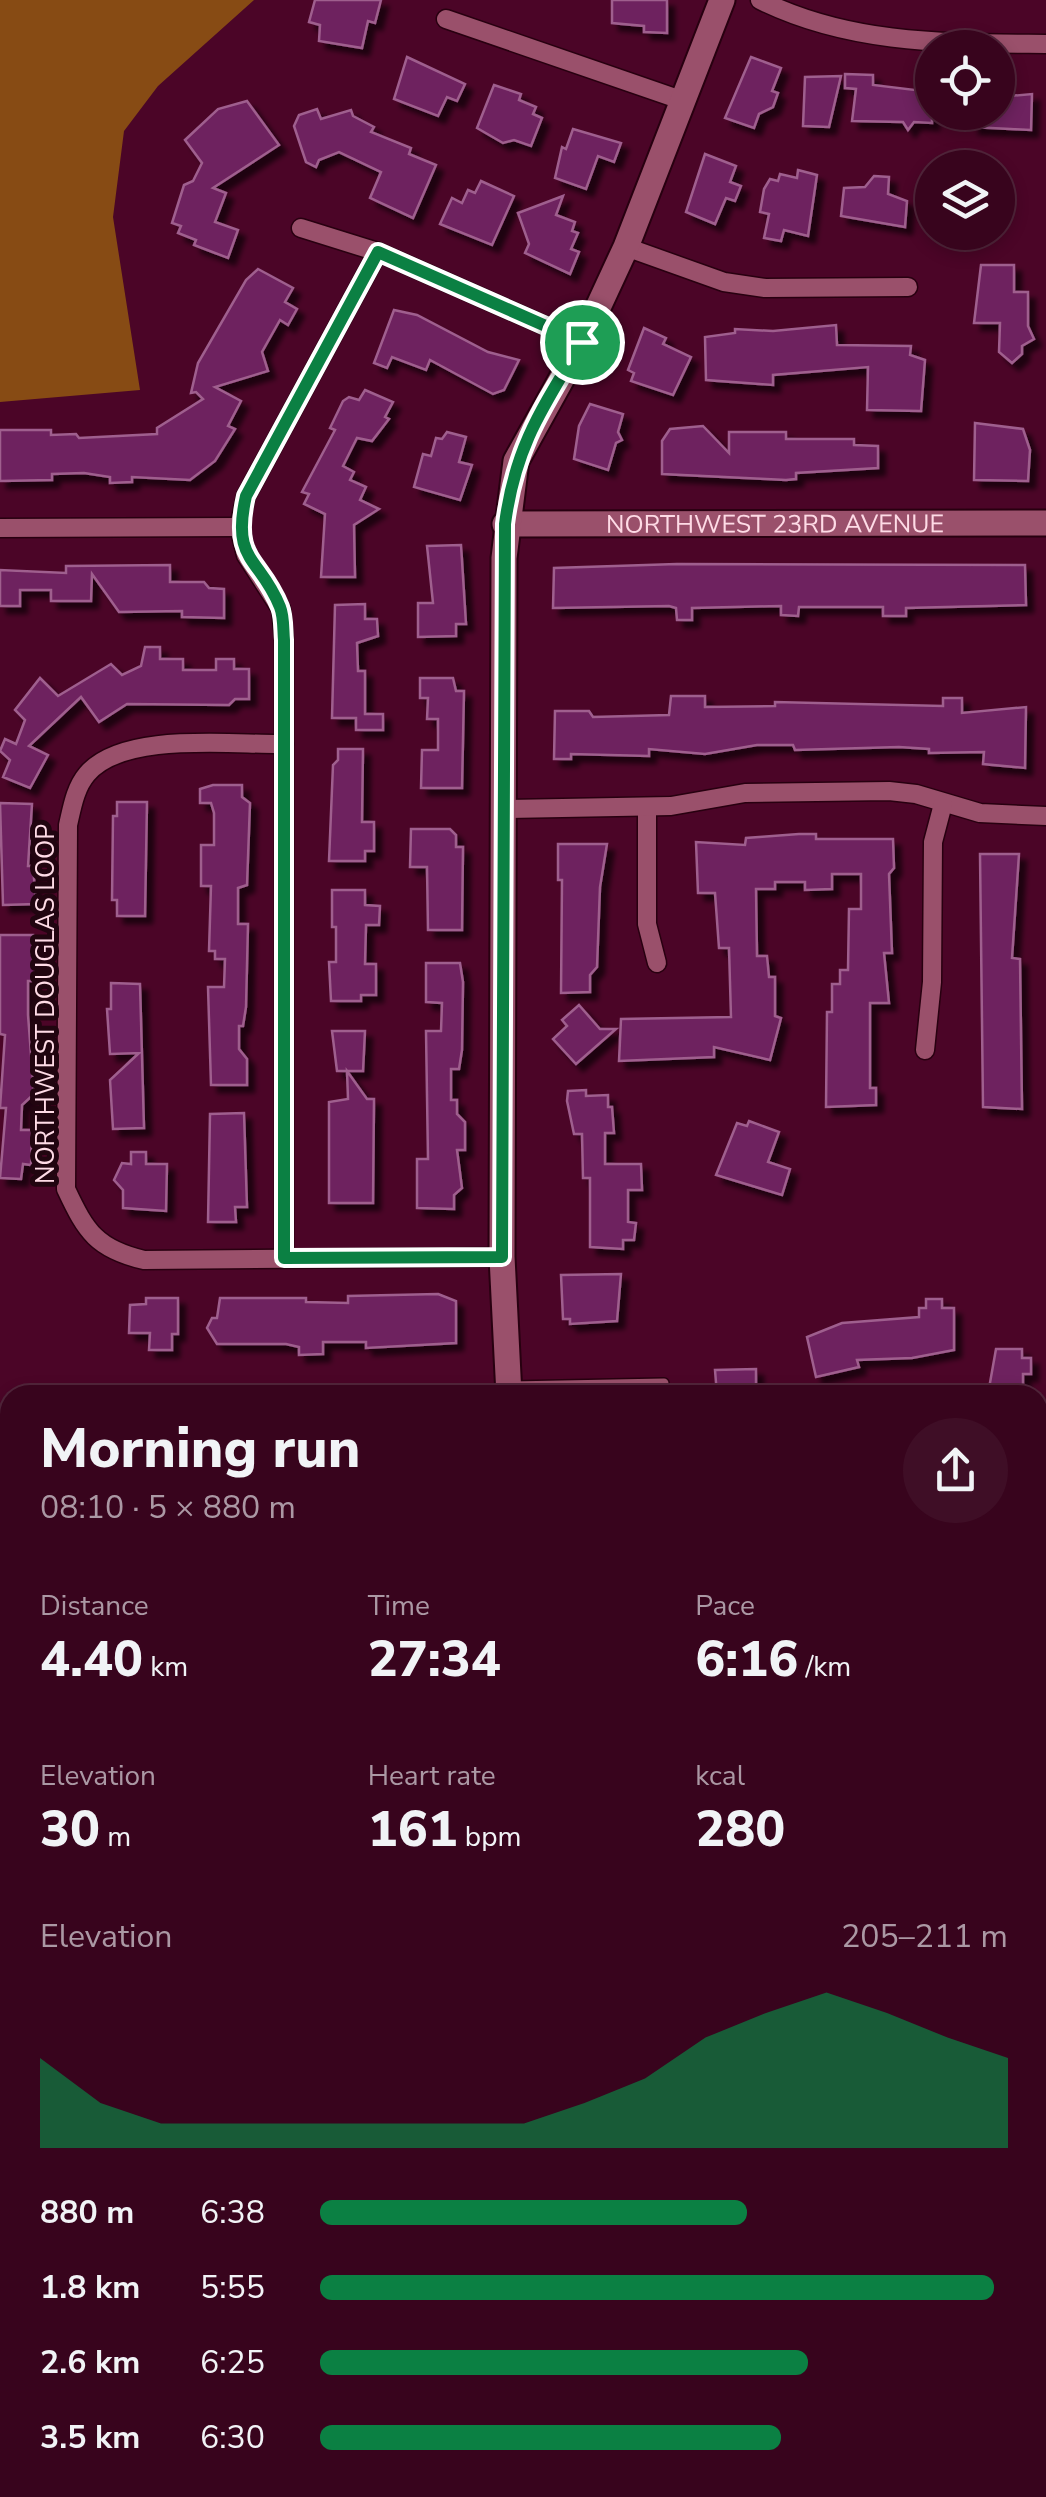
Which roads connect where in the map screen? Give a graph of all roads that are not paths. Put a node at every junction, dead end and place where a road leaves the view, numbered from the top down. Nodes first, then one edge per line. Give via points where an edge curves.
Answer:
1 (722, 0) edge
2 (760, 0) edge
3 (446, 19) dead end
4 (1046, 44) edge
5 (682, 100) junction
6 (300, 228) dead end
7 (626, 247) junction
8 (378, 252) junction
9 (908, 287) dead end
10 (582, 342) junction
11 (1046, 522) edge
12 (505, 524) junction
13 (0, 528) edge
14 (239, 528) junction
15 (284, 744) junction
16 (943, 804) junction
17 (647, 806) junction
18 (504, 809) junction
19 (1046, 816) edge
20 (658, 962) dead end
21 (925, 1050) dead end
22 (502, 1257) junction
23 (284, 1258) junction
24 (664, 1383) dead end
25 (509, 1385) edge
26 (620, 1385) edge

1 - 5 street
2 - 4 street via 822,24 912,42
3 - 5 street
5 - 7 street
6 - 8 street
7 - 9 street via 724,282 765,288
7 - 10 street
8 - 10 street
8 - 14 street via 246,496
10 - 12 street via 527,435 510,482
11 - 12 street, NORTHWEST 23RD AVENUE
12 - 18 street
13 - 14 street
14 - 15 street via 246,555 281,608
15 - 23 street
15 - 23 street, NORTHWEST DOUGLAS LOOP via 146,746 113,755 88,773 75,795 68,825 66,1190 83,1226 112,1253 144,1260
16 - 17 street via 889,791 724,794
16 - 19 street
16 - 21 street via 932,842
17 - 18 street
17 - 20 street via 647,924
18 - 22 street
22 - 23 street
22 - 25 street
24 - 26 lane

